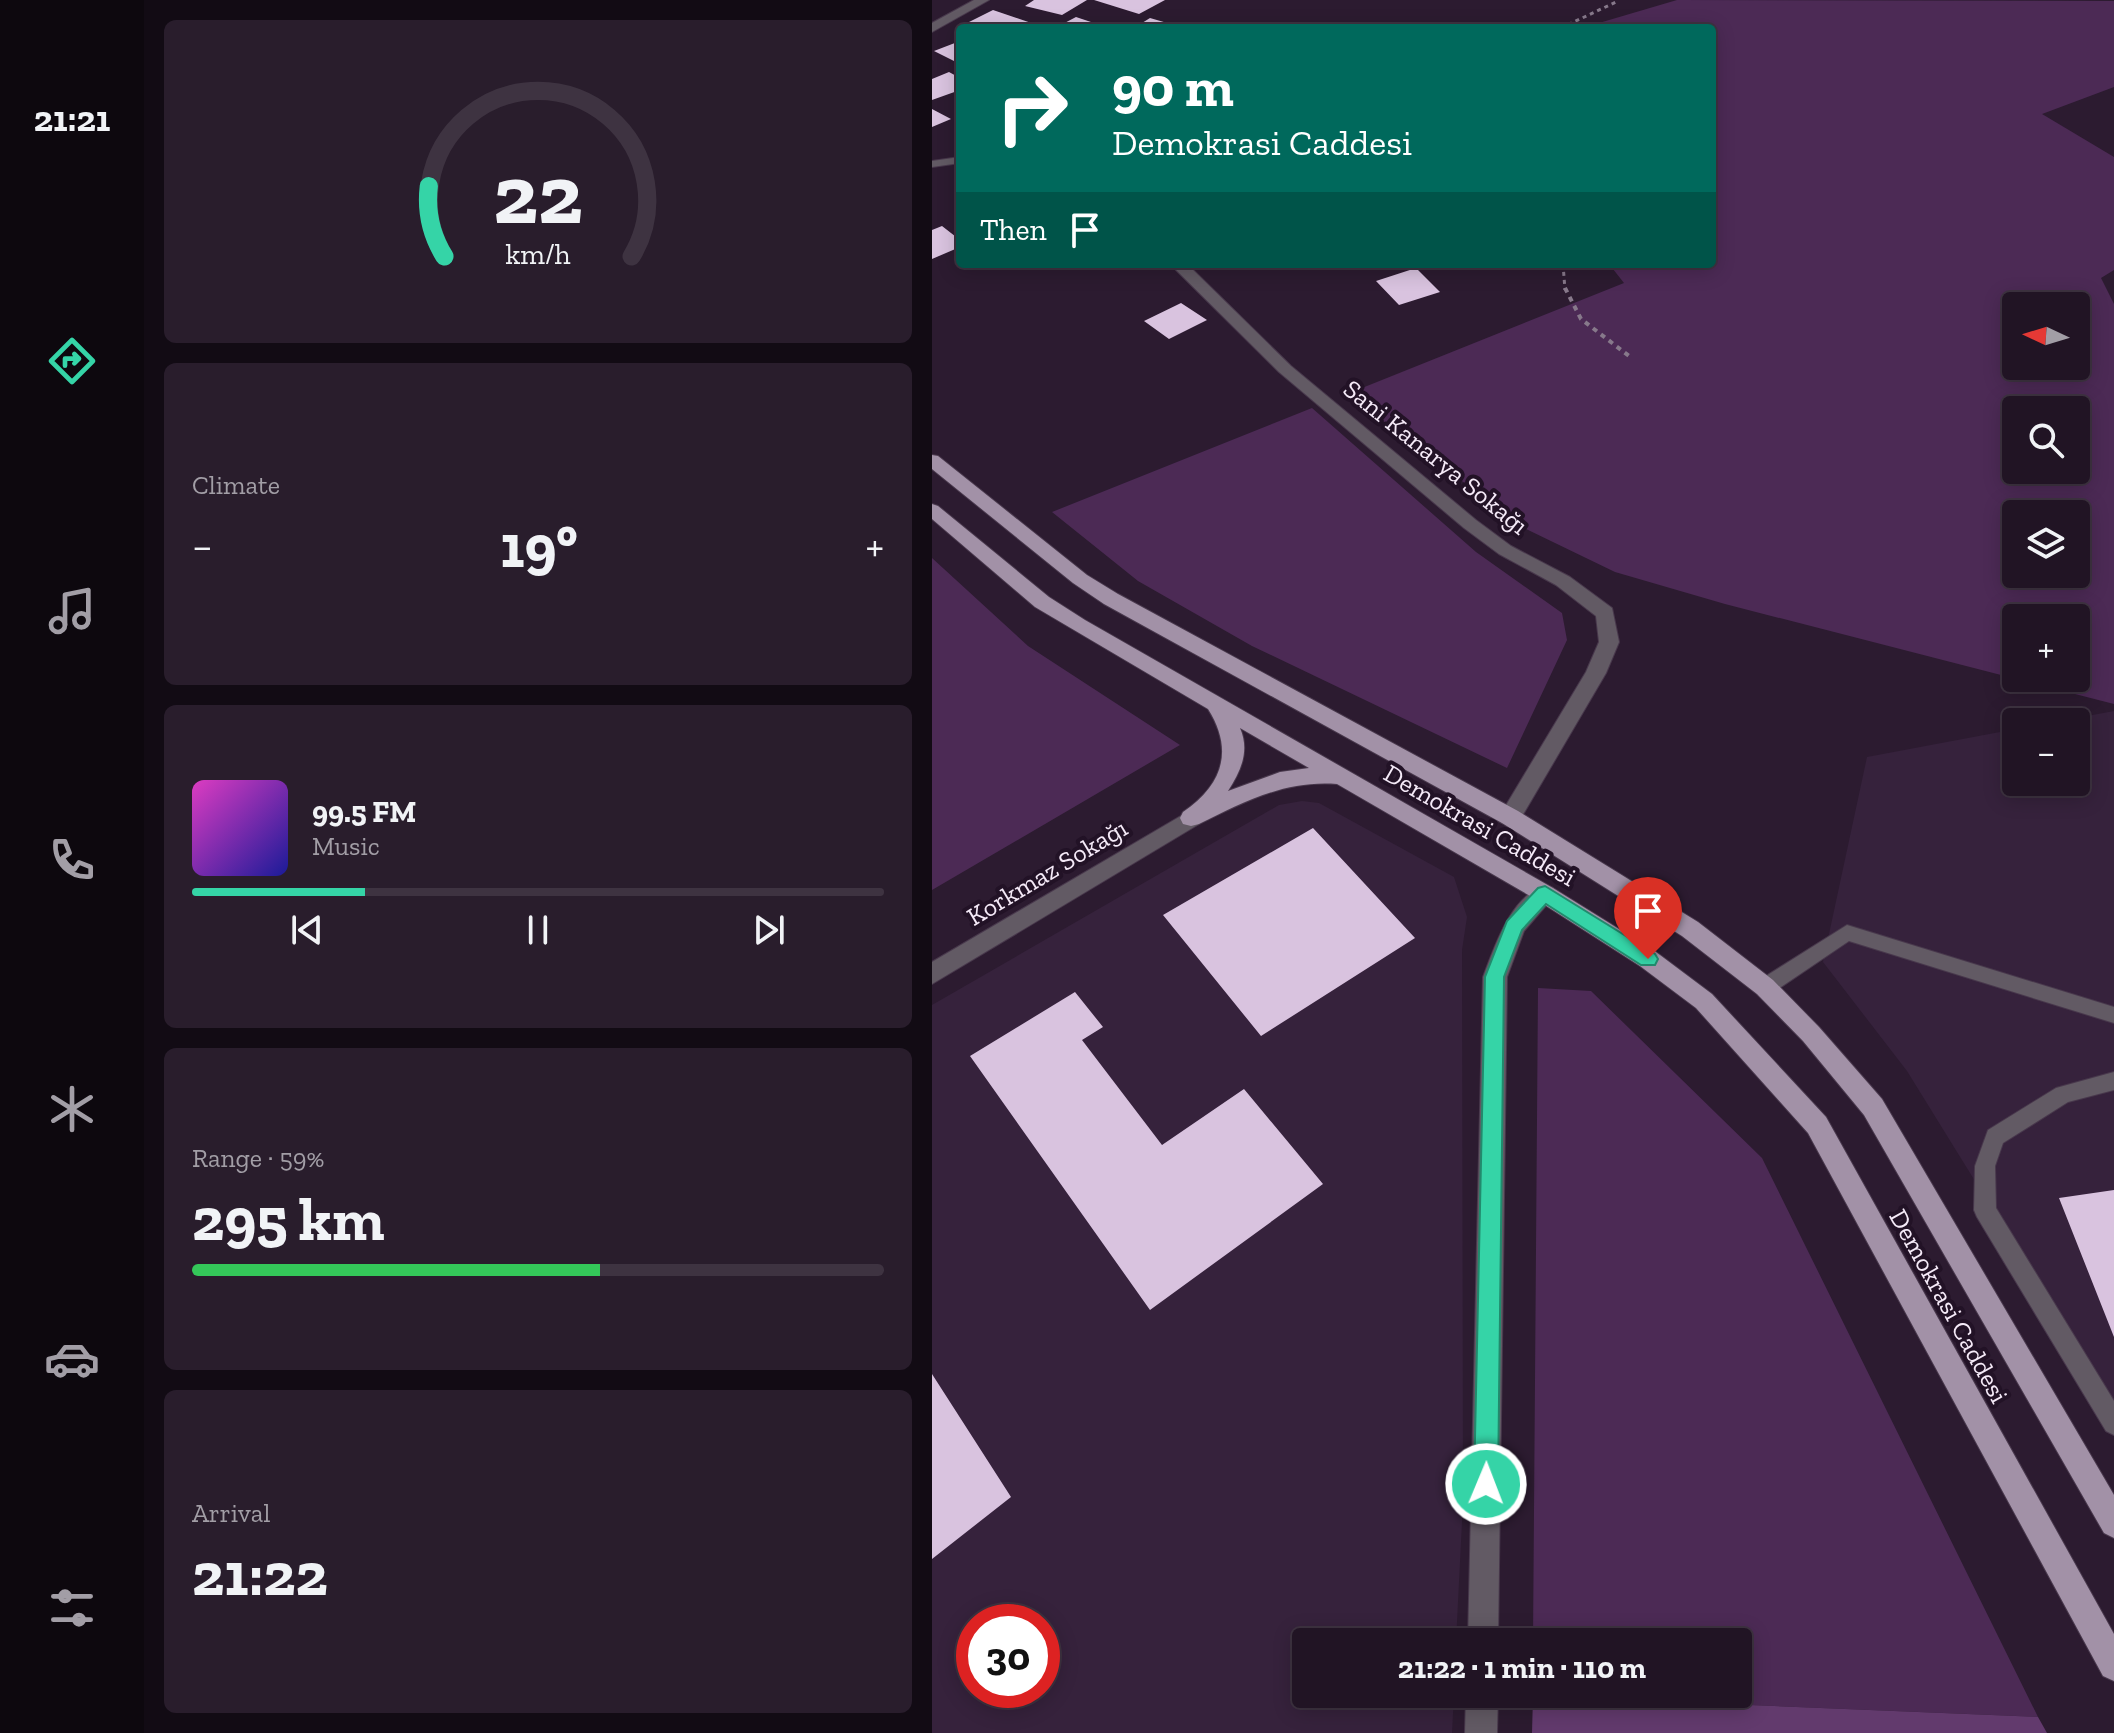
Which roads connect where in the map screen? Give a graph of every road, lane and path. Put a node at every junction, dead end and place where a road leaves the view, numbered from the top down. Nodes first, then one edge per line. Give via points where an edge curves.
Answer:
1 (983, 0) edge
2 (1616, 2) dead end
3 (1569, 24) edge
4 (932, 28) edge
5 (956, 161) edge
6 (932, 164) edge
7 (1182, 268) edge
8 (1563, 268) edge
9 (1629, 356) dead end
10 (932, 460) edge
11 (932, 510) edge
12 (1214, 703) junction
13 (1342, 777) junction
14 (1510, 817) junction
15 (1191, 818) junction
16 (1545, 894) junction
17 (932, 974) edge
18 (1765, 987) junction
19 (2114, 1015) edge
20 (2114, 1081) edge
21 (2114, 1423) edge
22 (2114, 1523) edge
23 (1483, 1628) edge
24 (2114, 1665) edge
25 (1482, 1708) edge
26 (1481, 1733) edge

1 - 4 street
2 - 3 path
5 - 6 lane
7 - 14 street, Sani Kanarya Sokağı via 1285,369 1470,524 1605,613 1609,642 1596,673
8 - 9 path via 1565,294 1581,319
10 - 14 main road, Demokrasi Caddesi via 1111,599
11 - 12 main road, Demokrasi Caddesi via 1042,602
12 - 13 main road, Demokrasi Caddesi
12 - 15 main road via 1231,723 1235,756 1220,786
13 - 15 main road via 1282,780
13 - 16 main road, Demokrasi Caddesi
14 - 18 main road, Demokrasi Caddesi via 1690,929
15 - 17 street, Korkmaz Sokağı
16 - 23 street via 1514,926 1495,977
16 - 24 main road, Demokrasi Caddesi via 1704,1001 1817,1125
18 - 19 lane via 1847,933
18 - 22 main road, Demokrasi Caddesi via 1873,1107
20 - 21 lane via 2063,1094 1995,1137 1983,1187 1985,1210
25 - 26 street

